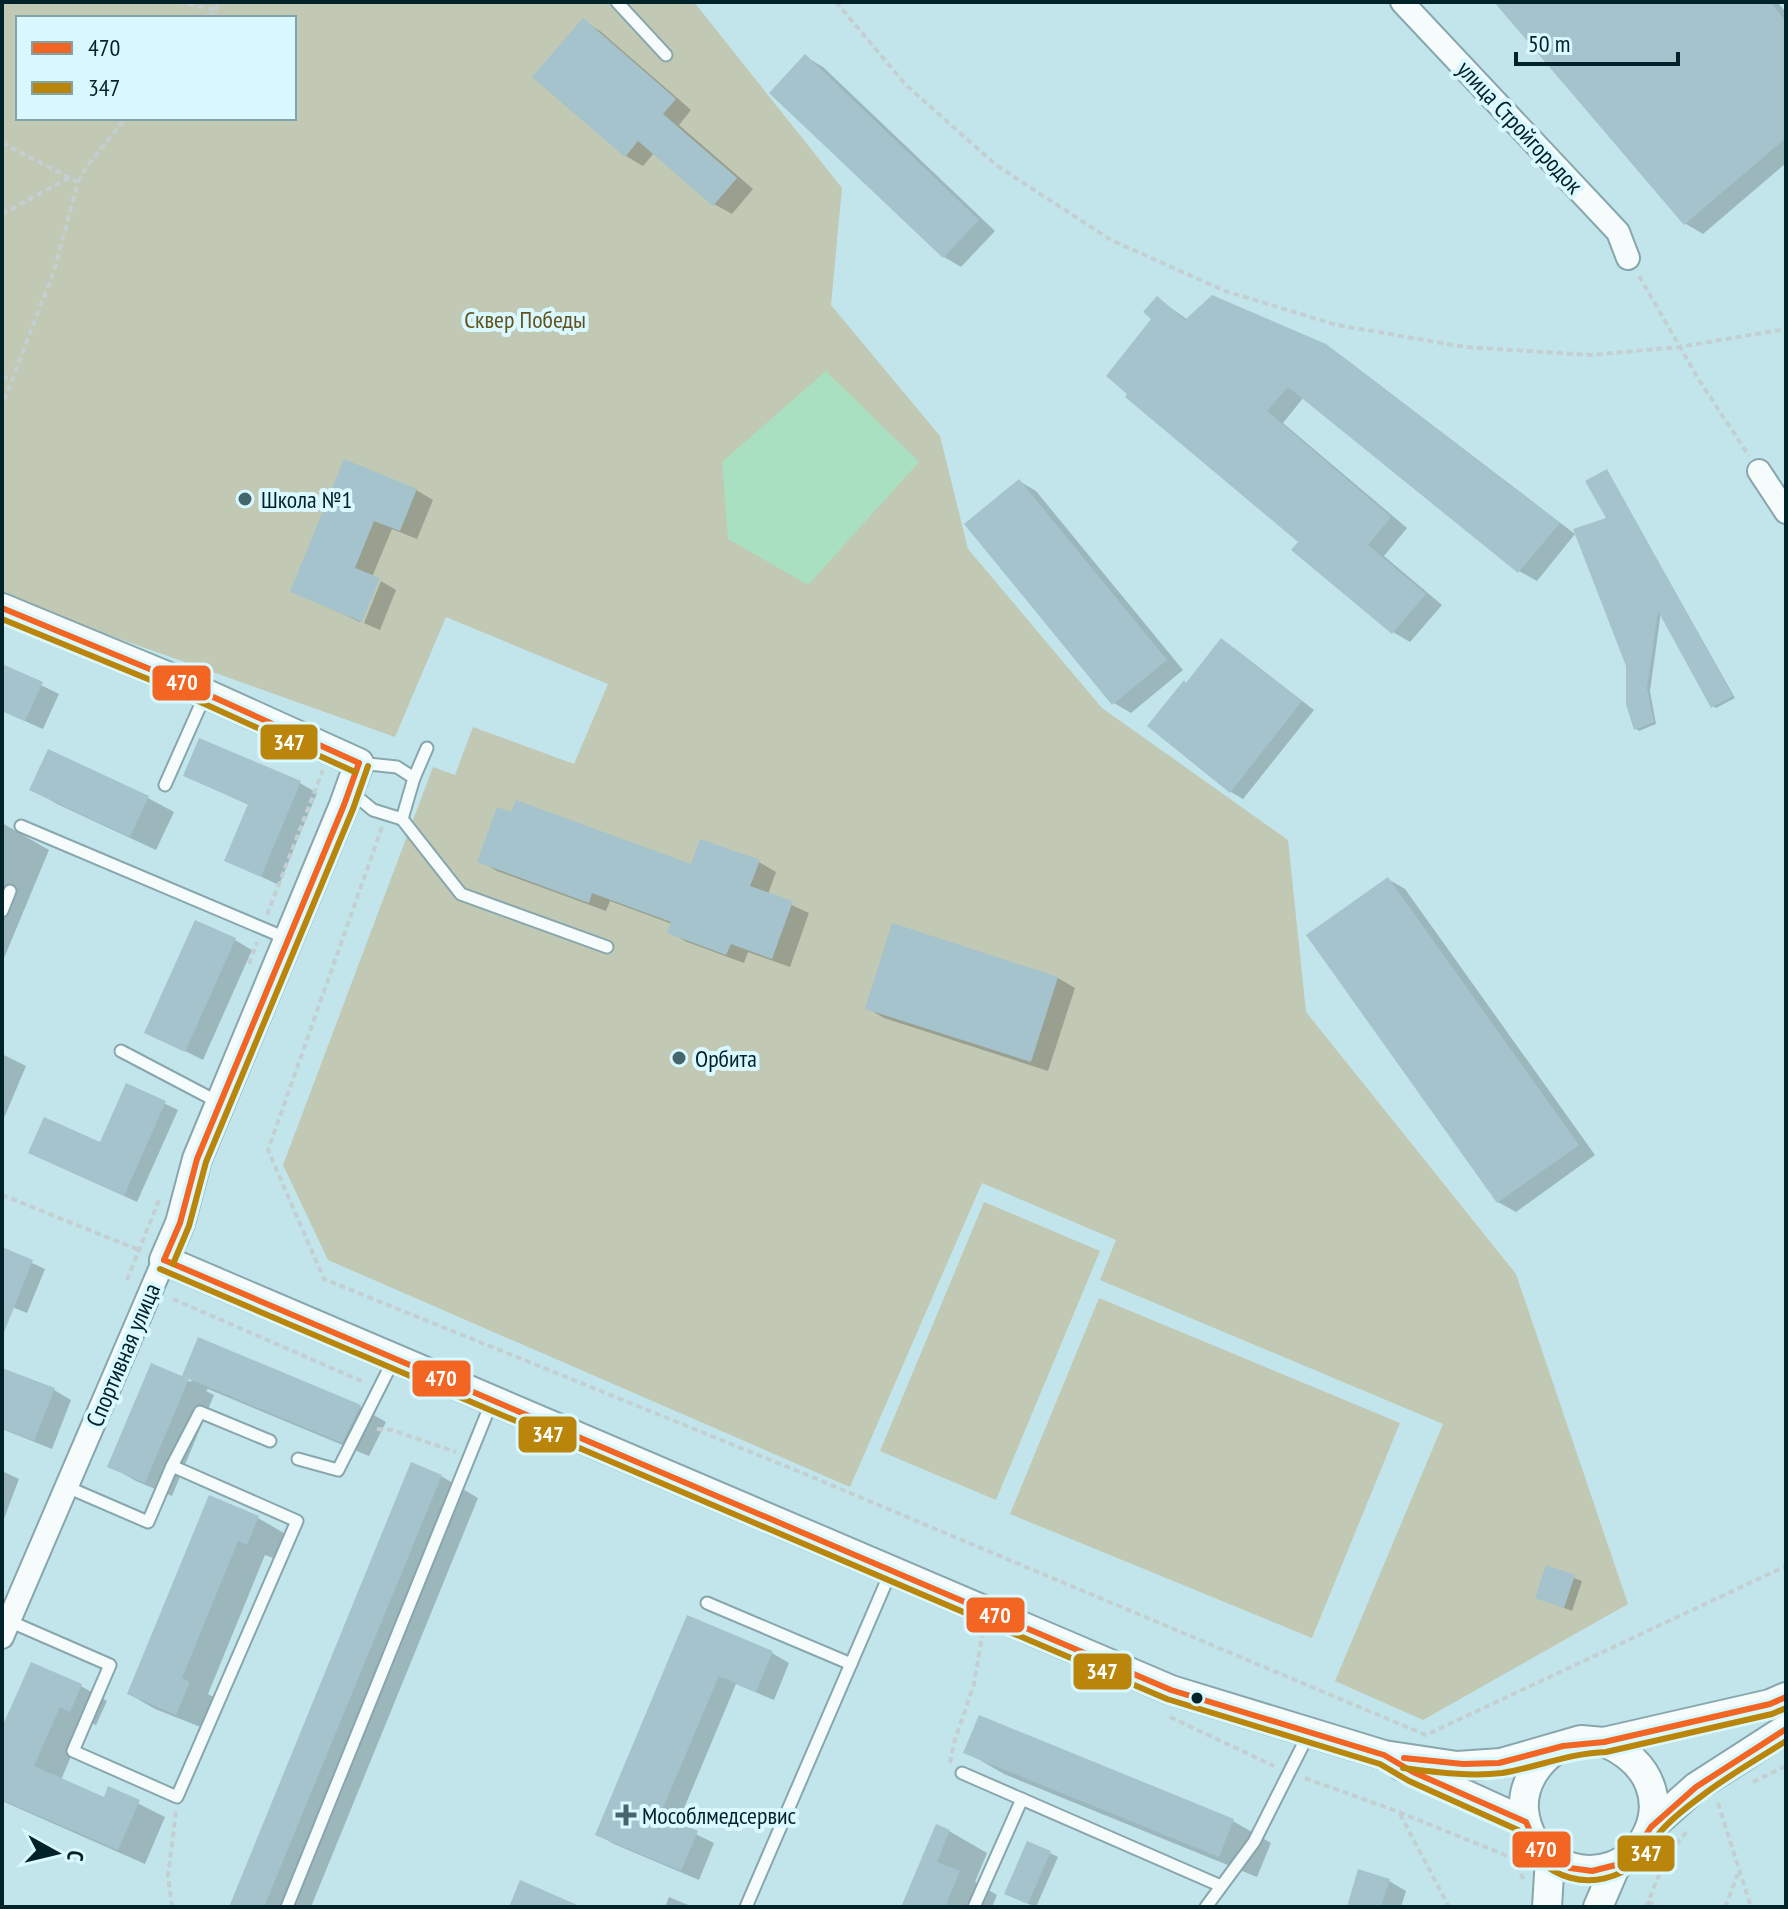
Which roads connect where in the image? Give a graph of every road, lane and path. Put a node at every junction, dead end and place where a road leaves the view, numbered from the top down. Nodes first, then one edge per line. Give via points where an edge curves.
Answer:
1 (179, 2) edge
2 (220, 2) edge
3 (617, 2) edge
4 (836, 2) edge
5 (1402, 2) edge
6 (216, 10) junction
7 (211, 16) edge
8 (666, 55) dead end
9 (124, 120) edge
10 (2, 143) edge
11 (69, 178) junction
12 (78, 182) junction
13 (2, 214) edge
14 (1628, 258) joint
15 (1786, 329) edge
16 (1679, 347) junction
17 (2, 376) edge
18 (12, 380) junction
19 (2, 406) edge
20 (1759, 471) joint
21 (1786, 512) edge
22 (2, 608) edge
23 (206, 694) junction
24 (427, 748) dead end
25 (331, 750) junction
26 (359, 763) junction
27 (414, 778) junction
28 (165, 785) dead end
29 (350, 790) junction
30 (387, 814) junction
31 (402, 819) junction
32 (21, 826) dead end
33 (10, 891) dead end
34 (2, 911) edge
35 (262, 928) junction
36 (289, 939) junction
37 (607, 947) dead end
38 (247, 968) dead end
39 (121, 1051) dead end
40 (221, 1104) junction
41 (2, 1195) edge
42 (164, 1260) junction
43 (173, 1299) dead end
44 (394, 1358) junction
45 (379, 1389) junction
46 (493, 1400) junction
47 (392, 1430) dead end
48 (270, 1441) dead end
49 (470, 1457) junction
50 (298, 1459) dead end
51 (172, 1466) junction
52 (67, 1487) junction
53 (1786, 1566) edge
54 (891, 1570) junction
55 (707, 1603) dead end
56 (6, 1629) edge
57 (979, 1655) dead end
58 (851, 1664) junction
59 (1786, 1697) edge
60 (1163, 1714) dead end
61 (1786, 1729) edge
62 (1309, 1732) junction
63 (1604, 1742) junction
64 (1565, 1745) junction
65 (1384, 1755) junction
66 (1786, 1766) edge
67 (962, 1773) joint
68 (1289, 1773) junction
69 (1745, 1785) dead end
70 (177, 1797) junction
71 (1022, 1799) junction
72 (1724, 1799) dead end
73 (1399, 1812) junction
74 (1526, 1822) junction
75 (1693, 1825) dead end
76 (1651, 1827) junction
77 (1550, 1858) junction
78 (1616, 1865) junction
79 (1739, 1871) junction
80 (1526, 1882) dead end
81 (1221, 1886) junction
82 (1647, 1904) edge
83 (172, 1907) edge
84 (287, 1907) edge
85 (746, 1907) edge
86 (974, 1907) edge
87 (1206, 1907) edge
88 (1449, 1907) edge
89 (1547, 1907) edge
90 (1598, 1907) edge
91 (1660, 1907) edge
92 (1725, 1907) edge
93 (1751, 1907) edge

1 - 6 path
2 - 6 path
3 - 8 lane
4 - 16 path via 905,84 996,165 1111,240 1225,291 1337,325 1465,347 1591,355
5 - 14 street, улица Стройгородок via 1618,232
6 - 7 path
9 - 12 path
10 - 11 path
11 - 12 path
11 - 13 path
12 - 18 path via 55,268
14 - 16 path
15 - 16 path
16 - 20 path
17 - 18 path
18 - 19 path
20 - 21 street
22 - 23 street
23 - 25 street
23 - 28 lane
24 - 27 lane
25 - 26 street
25 - 35 path
26 - 27 lane via 397,767
26 - 29 street, Спортивная улица
27 - 31 lane
29 - 30 lane via 373,810
29 - 36 street, Спортивная улица
30 - 31 lane
30 - 53 path via 268,1150 324,1279 1426,1735
31 - 37 lane via 461,894
32 - 35 lane
33 - 34 lane
35 - 36 lane
35 - 38 path
36 - 40 street, Спортивная улица
39 - 40 lane
40 - 42 street, Спортивная улица
41 - 42 path
42 - 44 street
42 - 52 street, Спортивная улица
43 - 45 path
44 - 45 lane
44 - 46 street
45 - 50 lane via 338,1470
46 - 49 lane
46 - 54 street
47 - 49 path
48 - 51 lane via 200,1412
49 - 84 lane
51 - 52 lane via 148,1522
51 - 70 lane via 297,1521
52 - 56 street, Спортивная улица
54 - 58 lane
54 - 62 street via 1171,1690
55 - 58 lane
56 - 70 lane via 110,1665 73,1751
57 - 67 path via 949,1767
58 - 85 lane
59 - 63 street
60 - 68 path
61 - 76 street via 1696,1787
62 - 65 street
62 - 68 lane
63 - 64 street
63 - 76 street via 1624,1750 1648,1777 1654,1798
64 - 65 street via 1501,1763 1457,1766
64 - 74 street via 1545,1757 1529,1780
65 - 74 street
66 - 69 path
67 - 71 lane
68 - 73 path
68 - 81 lane via 1254,1842
70 - 83 path via 168,1876
71 - 81 lane
71 - 86 lane
72 - 79 path via 1716,1805
73 - 80 path via 1512,1858
73 - 88 path
74 - 77 street via 1535,1843
75 - 82 path via 1667,1855
76 - 78 street via 1635,1852
77 - 78 street via 1592,1871
77 - 89 street
78 - 90 street
79 - 92 path
79 - 93 path
81 - 87 lane
82 - 91 path

